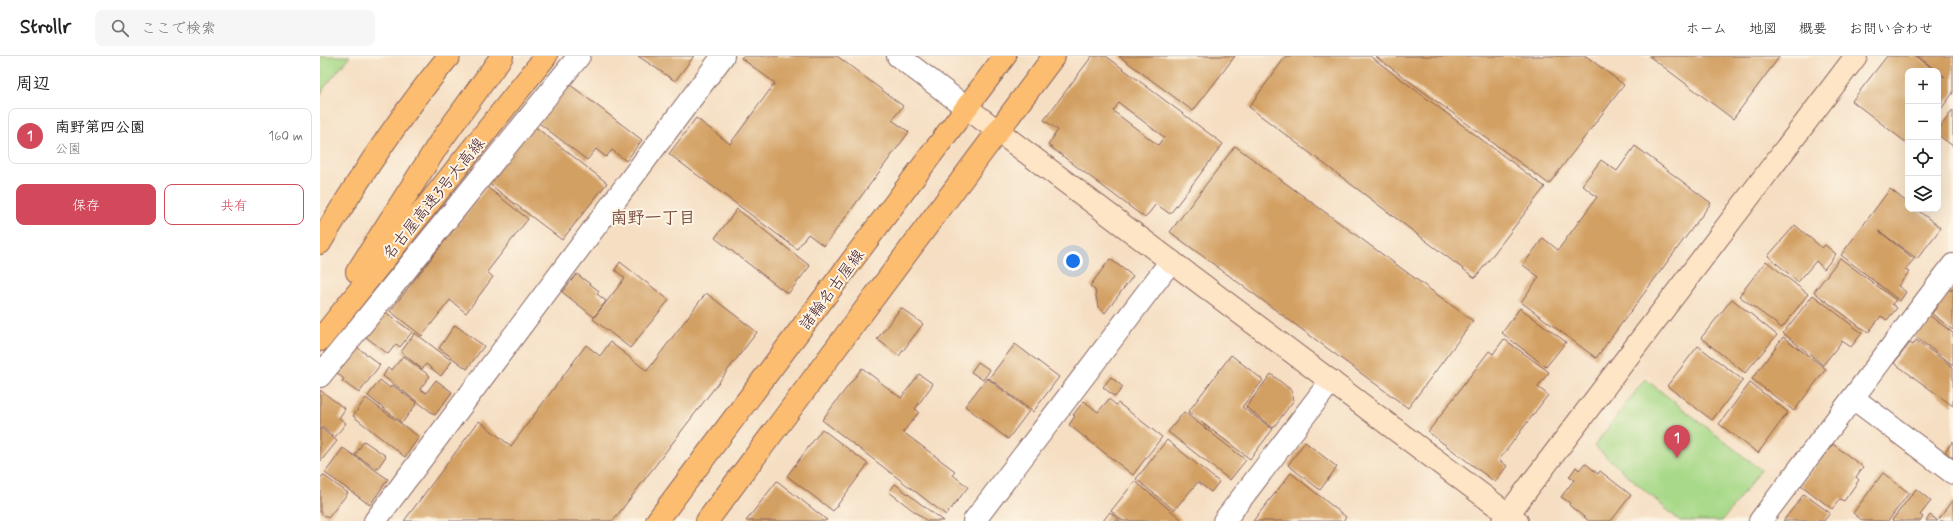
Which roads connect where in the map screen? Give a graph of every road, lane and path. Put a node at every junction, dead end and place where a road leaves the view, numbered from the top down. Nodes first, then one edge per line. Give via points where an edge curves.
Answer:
1 (449, 56) edge
2 (502, 56) edge
3 (546, 56) edge
4 (579, 56) edge
5 (723, 56) edge
6 (898, 56) edge
7 (1005, 56) edge
8 (1054, 56) edge
9 (1856, 56) edge
10 (967, 108) junction
11 (998, 131) junction
12 (320, 243) edge
13 (1171, 261) junction
14 (1953, 265) edge
15 (320, 323) edge
16 (320, 340) edge
17 (320, 376) edge
18 (1331, 381) junction
19 (1853, 398) junction
20 (1953, 473) edge
21 (1510, 519) edge
22 (374, 521) edge
23 (657, 521) edge
24 (707, 521) edge
25 (974, 521) edge
26 (1224, 521) edge
27 (1760, 521) edge

1 - 12 main road via 418,93 362,173
2 - 15 main road via 440,142 379,240
3 - 16 main road, 名古屋高速3号大高線
4 - 17 street
5 - 22 street
6 - 10 street
7 - 10 main road, 諸輪名古屋線
8 - 11 main road
9 - 21 street
10 - 11 street
10 - 23 main road, 諸輪名古屋線
11 - 13 street
11 - 24 main road
13 - 18 street
13 - 25 street
14 - 19 street
18 - 21 street
18 - 26 street
19 - 20 street
19 - 27 street

